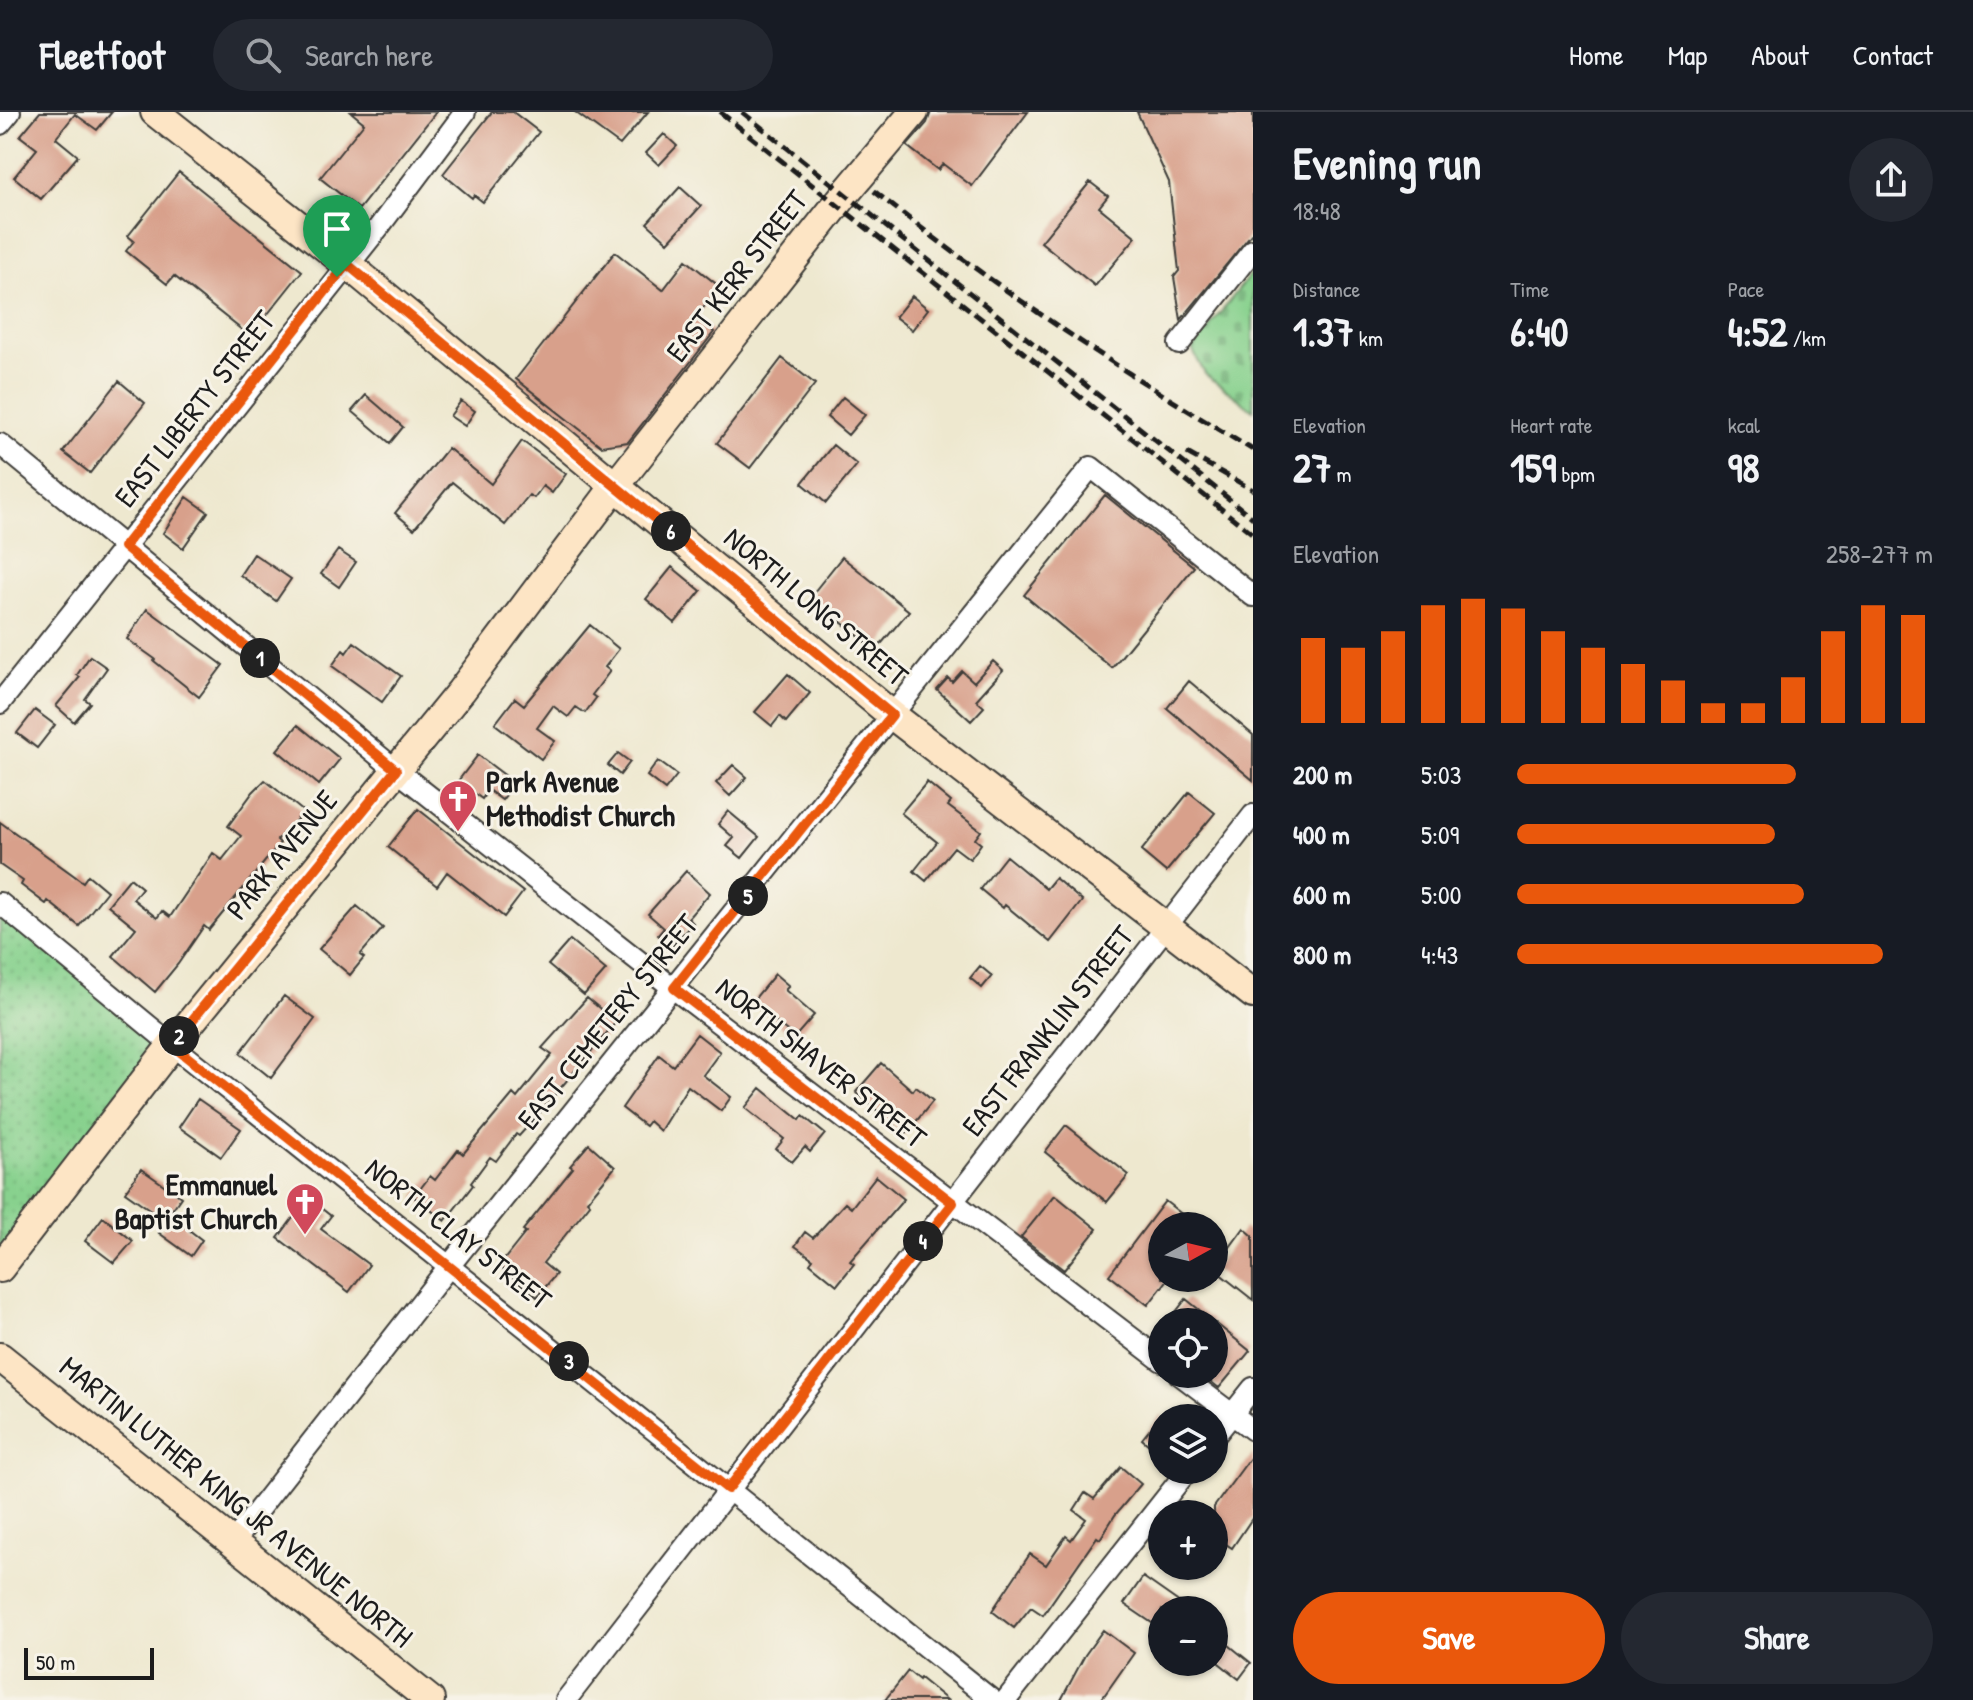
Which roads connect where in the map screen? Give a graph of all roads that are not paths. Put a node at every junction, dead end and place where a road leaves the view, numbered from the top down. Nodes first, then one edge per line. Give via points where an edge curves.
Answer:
1 (10, 112) edge
2 (155, 112) edge
3 (465, 112) edge
4 (914, 112) edge
5 (0, 124) edge
6 (1253, 250) edge
7 (347, 264) junction
8 (1179, 344) dead end
9 (0, 444) edge
10 (616, 485) junction
11 (124, 547) junction
12 (1253, 596) edge
13 (0, 703) edge
14 (892, 715) junction
15 (396, 770) junction
16 (1253, 815) edge
17 (0, 903) edge
18 (1166, 927) junction
19 (674, 988) junction
20 (1253, 994) edge
21 (172, 1045) junction
22 (953, 1203) junction
23 (450, 1265) junction
24 (0, 1268) edge
25 (1148, 1350) edge
26 (0, 1357) edge
27 (1198, 1388) edge
28 (1253, 1388) edge
29 (1232, 1414) junction
30 (1228, 1419) edge
31 (1253, 1430) edge
32 (1177, 1484) edge
33 (728, 1489) junction
34 (233, 1542) junction
35 (430, 1700) edge
36 (566, 1700) edge
37 (992, 1700) edge
38 (1006, 1700) edge

1 - 5 street
2 - 7 street, NORTH LONG STREET
3 - 7 street, EAST LIBERTY STREET
4 - 10 street, EAST KERR STREET
6 - 8 street
7 - 10 street, NORTH LONG STREET
7 - 11 street, EAST LIBERTY STREET
9 - 11 street, NORTH SHAVER STREET
10 - 14 street, NORTH LONG STREET
10 - 15 street, PARK AVENUE
11 - 13 street, EAST LIBERTY STREET
11 - 15 street, NORTH SHAVER STREET
12 - 14 street, EAST CEMETERY STREET via 1091,467
14 - 18 street, NORTH LONG STREET
14 - 19 street, EAST CEMETERY STREET
15 - 19 street, NORTH SHAVER STREET
15 - 21 street, PARK AVENUE
16 - 18 street, EAST FRANKLIN STREET
17 - 21 street, NORTH CLAY STREET
18 - 20 street, NORTH LONG STREET
18 - 22 street, EAST FRANKLIN STREET
19 - 22 street, NORTH SHAVER STREET
19 - 23 street, EAST CEMETERY STREET
21 - 23 street, NORTH CLAY STREET
21 - 24 street, PARK AVENUE
22 - 25 street, NORTH SHAVER STREET
22 - 33 street, EAST FRANKLIN STREET
23 - 33 street, NORTH CLAY STREET
23 - 34 street, EAST CEMETERY STREET
26 - 34 street, MARTIN LUTHER KING JR AVENUE NORTH
27 - 29 street
28 - 29 street
29 - 30 street
29 - 31 street
32 - 38 street
33 - 36 street, EAST FRANKLIN STREET
33 - 37 street, NORTH CLAY STREET
34 - 35 street, MARTIN LUTHER KING JR AVENUE NORTH

